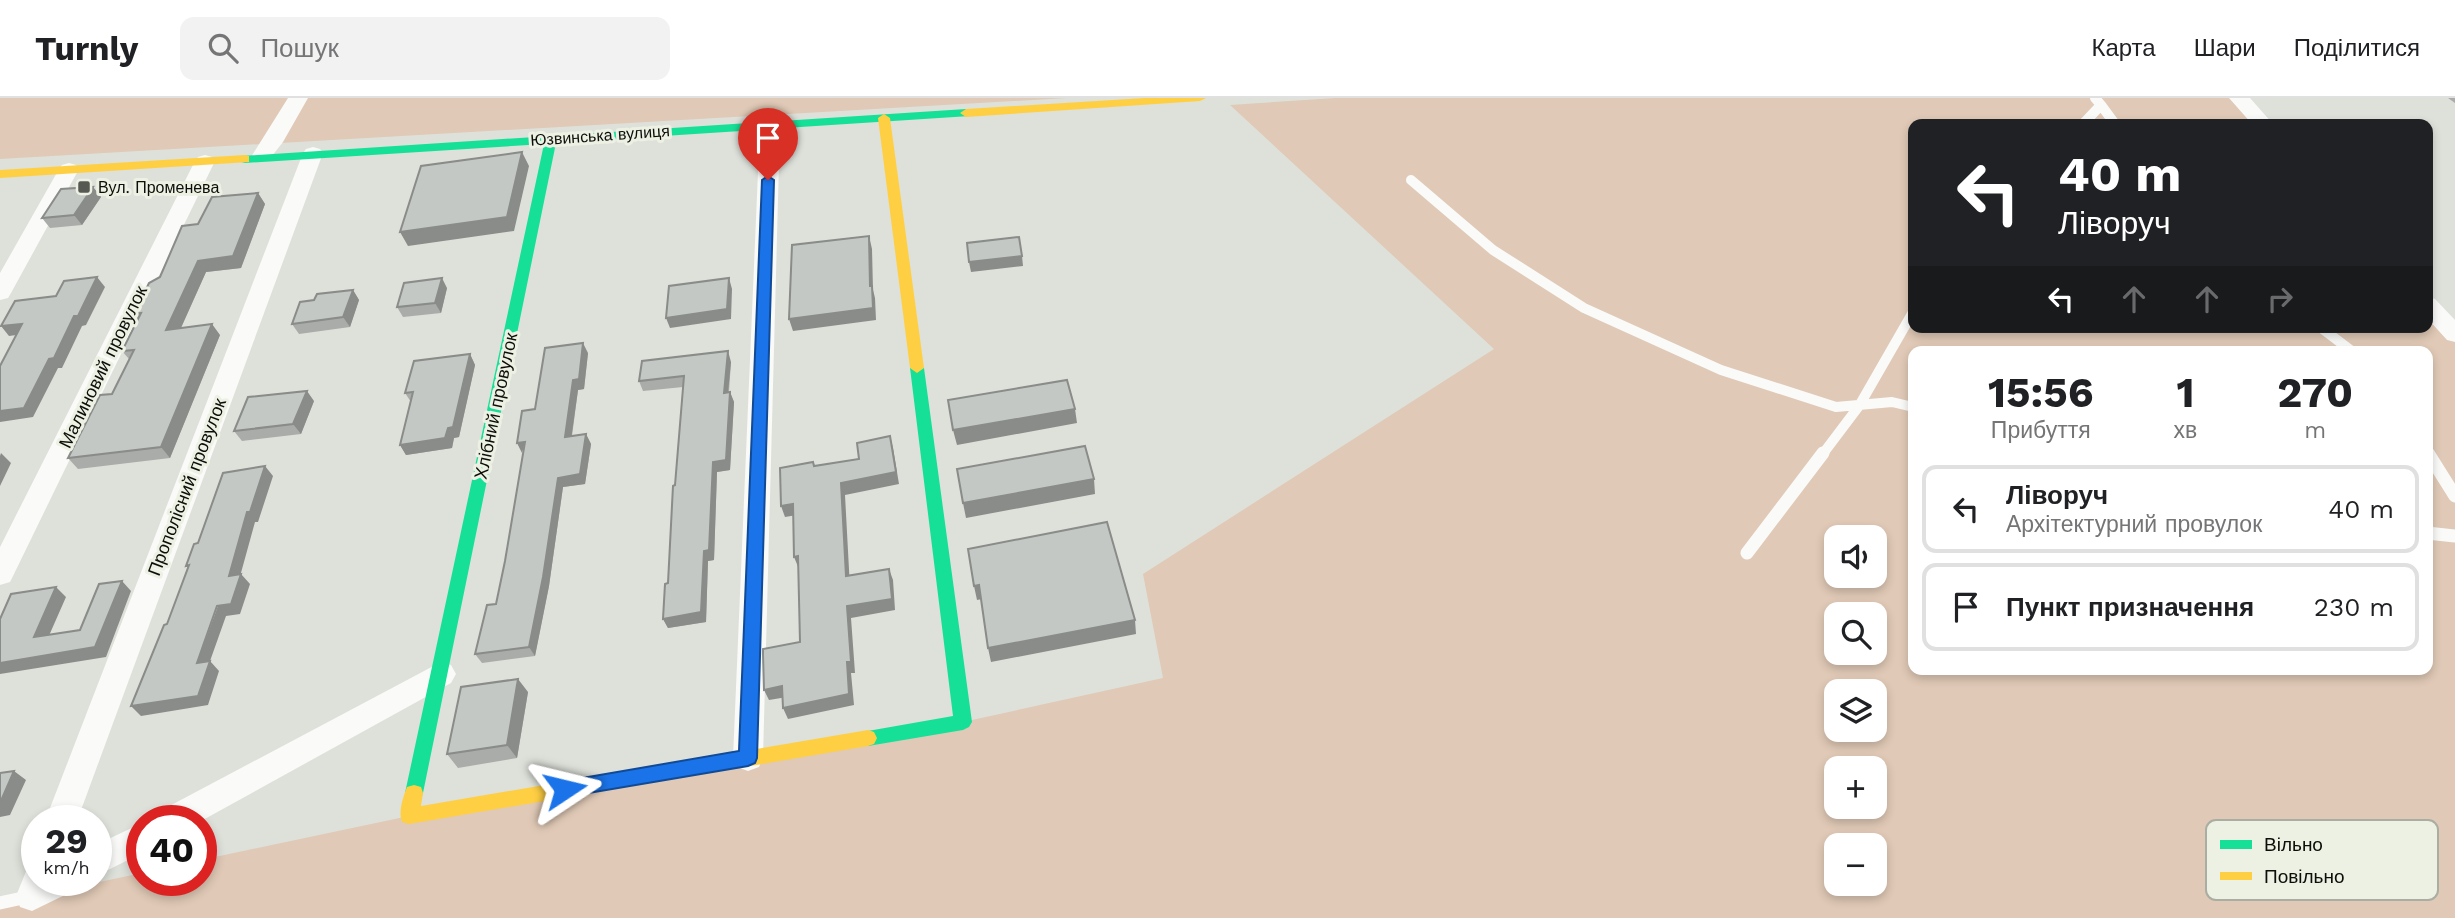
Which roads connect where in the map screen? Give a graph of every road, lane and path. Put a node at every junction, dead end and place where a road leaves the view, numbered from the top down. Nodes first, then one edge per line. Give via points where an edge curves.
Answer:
1 (298, 98) edge
2 (1200, 98) edge
3 (2239, 98) edge
4 (2098, 102) edge
5 (884, 118) junction
6 (2086, 119) edge
7 (2111, 119) edge
8 (2258, 119) edge
9 (770, 125) junction
10 (551, 139) junction
11 (313, 153) junction
12 (261, 157) junction
13 (205, 161) junction
14 (69, 169) junction
15 (0, 174) edge
16 (1411, 180) dead end
17 (0, 293) edge
18 (2433, 310) edge
19 (1908, 321) edge
20 (2328, 333) edge
21 (2455, 334) edge
22 (2345, 346) edge
23 (1859, 406) junction
24 (1908, 406) edge
25 (2433, 461) edge
26 (2455, 496) edge
27 (2433, 534) edge
28 (2455, 536) edge
29 (1747, 553) dead end
30 (0, 574) edge
31 (441, 674) junction
32 (748, 758) junction
33 (67, 805) edge
34 (200, 805) edge
35 (21, 894) edge
36 (0, 903) edge

1 - 12 street
2 - 5 street, Юзвинська вулиця
3 - 8 street
4 - 6 lane
4 - 7 lane
5 - 9 street, Юзвинська вулиця
5 - 32 street via 963,722
9 - 10 street, Юзвинська вулиця
9 - 32 street
10 - 11 street, Юзвинська вулиця
10 - 31 street, Хлібний провулок
11 - 12 street, Юзвинська вулиця
11 - 33 street, Прополісний провулок
12 - 13 street, Юзвинська вулиця
13 - 14 street, Юзвинська вулиця
13 - 30 street, Малиновий провулок
14 - 15 street, Юзвинська вулиця
14 - 17 street
16 - 23 lane via 1493,250 1584,308 1721,370 1836,407
18 - 21 street
19 - 23 lane
20 - 22 lane
23 - 24 lane via 1892,402
23 - 29 lane
25 - 26 lane
27 - 28 lane
31 - 32 street, Хлібний провулок via 409,816
31 - 34 street
35 - 36 lane

